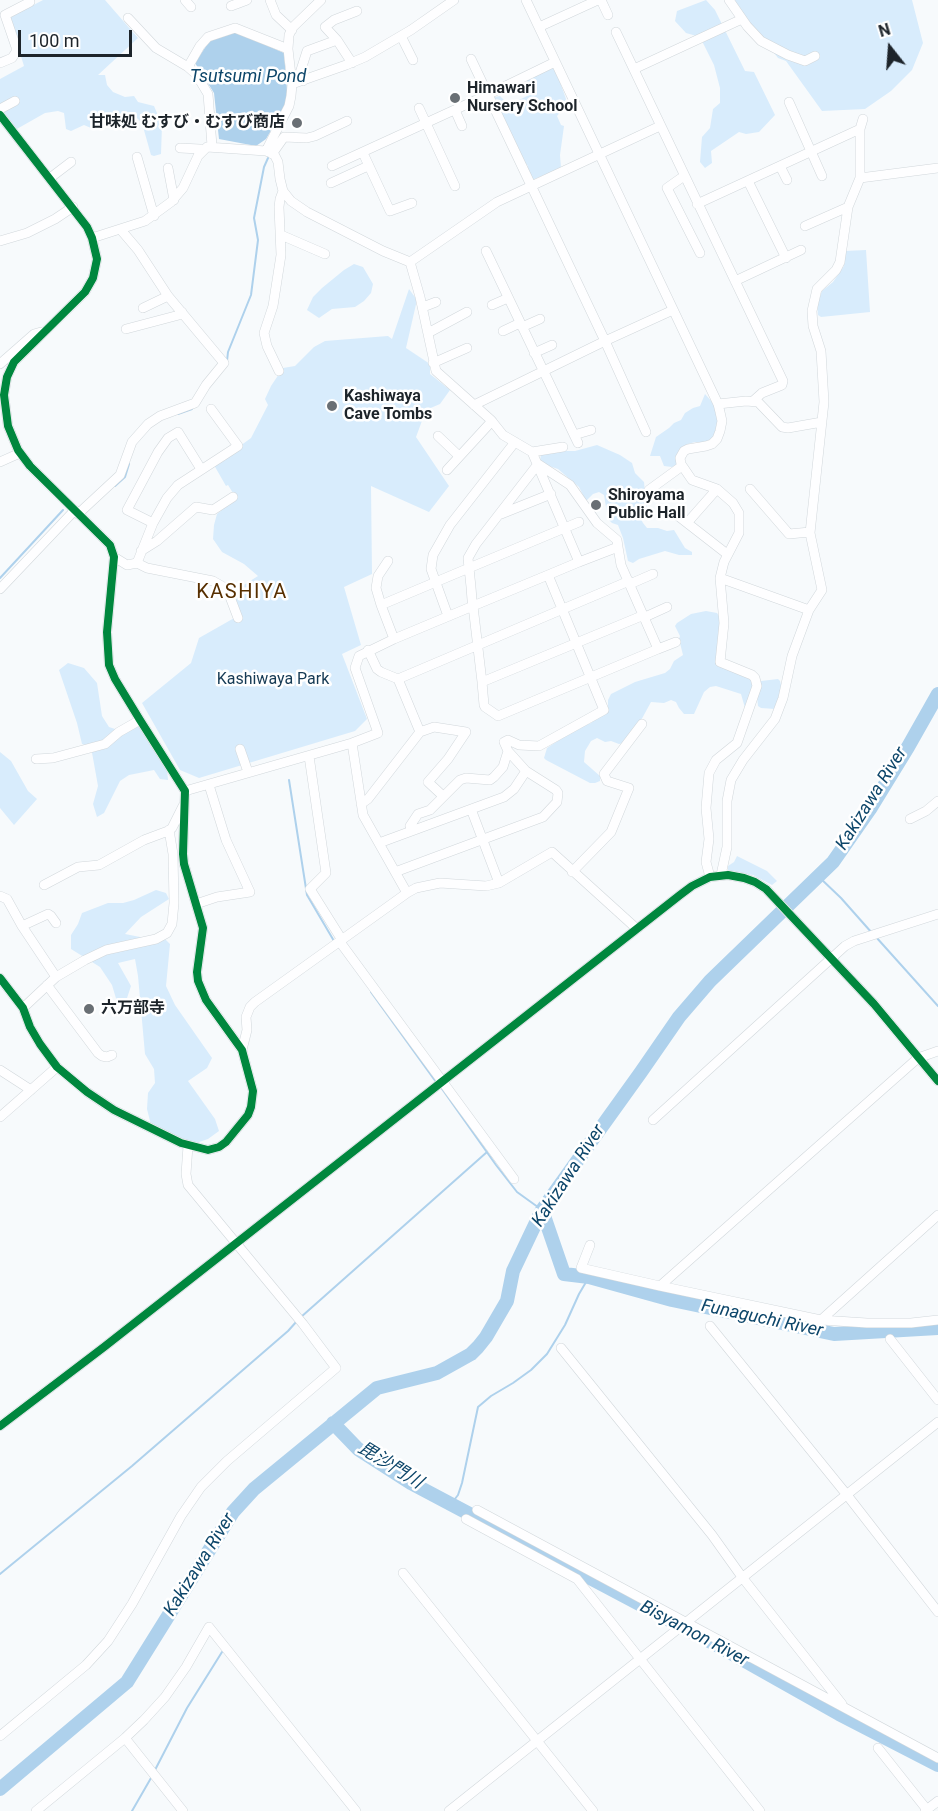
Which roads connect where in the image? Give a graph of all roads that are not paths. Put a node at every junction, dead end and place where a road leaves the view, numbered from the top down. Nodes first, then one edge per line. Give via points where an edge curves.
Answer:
1 (247, 0) edge
2 (270, 0) edge
3 (321, 0) edge
4 (526, 0) edge
5 (599, 0) edge
6 (729, 0) edge
7 (451, 1) edge
8 (30, 3) dead end
9 (231, 6) dead end
10 (357, 11) dead end
11 (608, 15) dead end
12 (128, 18) dead end
13 (742, 19) junction
14 (539, 27) junction
15 (292, 30) junction
16 (616, 32) dead end
17 (401, 36) junction
18 (337, 40) junction
19 (288, 49) junction
20 (815, 56) dead end
21 (471, 59) dead end
22 (413, 60) dead end
23 (555, 62) junction
24 (0, 63) edge
25 (352, 63) junction
26 (188, 67) junction
27 (634, 69) junction
28 (303, 81) junction
29 (292, 84) junction
30 (487, 95) junction
31 (15, 101) dead end
32 (789, 102) dead end
33 (419, 108) dead end
34 (0, 109) edge
35 (455, 110) junction
36 (0, 115) edge
37 (347, 121) dead end
38 (426, 123) junction
39 (462, 126) dead end
40 (660, 126) junction
41 (4, 128) edge
42 (212, 146) junction
43 (180, 148) dead end
44 (202, 151) junction
45 (269, 152) junction
46 (810, 152) junction
47 (363, 153) junction
48 (598, 154) junction
49 (137, 157) dead end
50 (72, 162) dead end
51 (780, 165) junction
52 (332, 166) dead end
53 (368, 166) junction
54 (168, 168) dead end
55 (938, 168) edge
56 (684, 176) junction
57 (822, 176) dead end
58 (50, 178) junction
59 (860, 178) junction
60 (788, 180) dead end
61 (748, 181) junction
62 (331, 183) dead end
63 (456, 186) dead end
64 (531, 186) junction
65 (283, 191) junction
66 (174, 200) junction
67 (412, 202) dead end
68 (697, 204) junction
69 (73, 207) junction
70 (848, 207) junction
71 (154, 216) junction
72 (805, 226) dead end
73 (121, 230) junction
74 (281, 235) junction
75 (92, 238) junction
76 (0, 241) edge
77 (801, 250) dead end
78 (486, 251) dead end
79 (700, 253) dead end
80 (325, 254) dead end
81 (786, 258) junction
82 (410, 262) junction
83 (735, 281) junction
84 (168, 296) junction
85 (508, 298) junction
86 (436, 302) dead end
87 (492, 305) dead end
88 (423, 307) junction
89 (143, 308) dead end
90 (673, 310) junction
91 (182, 312) junction
92 (467, 312) dead end
93 (540, 319) dead end
94 (521, 325) junction
95 (126, 329) dead end
96 (46, 330) junction
97 (503, 331) dead end
98 (428, 333) junction
99 (605, 341) junction
100 (552, 345) dead end
101 (467, 348) dead end
102 (534, 353) junction
103 (0, 363) edge
104 (433, 363) junction
105 (279, 371) dead end
106 (543, 372) junction
107 (753, 400) junction
108 (718, 404) junction
109 (474, 405) junction
110 (212, 409) dead end
111 (492, 421) junction
112 (822, 422) junction
113 (591, 430) dead end
114 (646, 432) dead end
115 (438, 436) dead end
116 (515, 442) junction
117 (562, 447) dead end
118 (532, 452) junction
119 (20, 453) junction
120 (459, 456) junction
121 (0, 462) edge
122 (538, 464) junction
123 (682, 466) junction
124 (201, 469) junction
125 (447, 470) dead end
126 (717, 489) junction
127 (750, 489) dead end
128 (649, 490) dead end
129 (551, 494) junction
130 (233, 497) dead end
131 (77, 512) junction
132 (673, 512) dead end
133 (498, 515) junction
134 (579, 522) dead end
135 (153, 523) junction
136 (687, 523) junction
137 (565, 527) junction
138 (810, 532) junction
139 (618, 547) junction
140 (141, 551) junction
141 (727, 554) junction
142 (114, 557) junction
143 (388, 561) dead end
144 (579, 562) junction
145 (137, 563) junction
146 (469, 568) junction
147 (652, 574) dead end
148 (548, 575) junction
149 (720, 578) junction
150 (434, 581) junction
151 (630, 582) junction
152 (0, 589) edge
153 (381, 604) junction
154 (473, 606) junction
155 (667, 607) dead end
156 (562, 609) junction
157 (809, 610) junction
158 (448, 616) junction
159 (644, 616) junction
160 (238, 618) dead end
161 (394, 639) junction
162 (676, 642) dead end
163 (576, 643) junction
164 (478, 645) junction
165 (658, 649) junction
166 (368, 650) junction
167 (591, 677) junction
168 (398, 678) junction
169 (483, 681) junction
170 (140, 720) junction
171 (642, 724) dead end
172 (420, 732) junction
173 (352, 743) junction
174 (240, 749) dead end
175 (508, 751) junction
176 (309, 756) junction
177 (36, 759) dead end
178 (526, 771) junction
179 (248, 772) junction
180 (209, 785) junction
181 (185, 791) junction
182 (443, 796) junction
183 (938, 801) edge
184 (184, 804) junction
185 (361, 804) junction
186 (471, 809) junction
187 (910, 819) dead end
188 (169, 830) junction
189 (414, 830) junction
190 (482, 839) junction
191 (379, 843) junction
192 (395, 872) junction
193 (573, 872) junction
194 (721, 875) junction
195 (710, 877) junction
196 (499, 883) junction
197 (44, 885) dead end
198 (407, 892) junction
199 (0, 896) edge
200 (196, 904) junction
201 (938, 914) edge
202 (57, 923) dead end
203 (22, 926) junction
204 (637, 929) junction
205 (341, 941) junction
206 (832, 959) junction
207 (56, 977) junction
208 (0, 978) edge
209 (46, 985) junction
210 (23, 1008) junction
211 (242, 1050) junction
212 (938, 1051) edge
213 (112, 1055) dead end
214 (918, 1058) junction
215 (57, 1067) junction
216 (0, 1070) edge
217 (938, 1081) edge
218 (443, 1082) junction
219 (31, 1090) junction
220 (0, 1117) edge
221 (653, 1120) dead end
222 (188, 1146) junction
223 (514, 1179) dead end
224 (938, 1215) edge
225 (237, 1242) junction
226 (590, 1245) dead end
227 (660, 1286) junction
228 (821, 1320) junction
229 (938, 1320) edge
230 (710, 1326) dead end
231 (890, 1339) dead end
232 (561, 1348) dead end
233 (938, 1400) edge
234 (938, 1422) edge
235 (0, 1426) edge
236 (847, 1495) junction
237 (477, 1510) dead end
238 (466, 1519) dead end
239 (403, 1573) dead end
240 (742, 1577) junction
241 (938, 1612) edge
242 (686, 1623) junction
243 (640, 1659) junction
244 (846, 1709) junction
245 (0, 1736) edge
246 (125, 1738) junction
247 (537, 1741) junction
248 (878, 1748) dead end
249 (938, 1758) edge
250 (938, 1801) edge
251 (36, 1811) edge
252 (183, 1811) edge
253 (356, 1811) edge
254 (449, 1811) edge
255 (593, 1811) edge
256 (760, 1811) edge
257 (927, 1811) edge

1 - 9 street
2 - 15 street via 276,15
3 - 15 street
4 - 14 street
5 - 11 street
5 - 14 street
6 - 13 street
7 - 17 street
8 - 24 street via 5,15 16,52
10 - 18 street via 326,27
12 - 26 street via 156,48
13 - 20 street via 768,46 805,61
13 - 27 street
14 - 23 street
15 - 19 street
16 - 27 street
17 - 22 street
17 - 25 street
18 - 25 street
18 - 28 street via 307,51 300,73
19 - 26 street via 235,28 208,37 195,51
19 - 29 street
21 - 30 street
23 - 30 street
23 - 48 street
25 - 28 street
26 - 42 street via 208,94
27 - 40 street
28 - 29 street
29 - 45 street via 289,106
30 - 35 street
30 - 64 street
31 - 34 street
32 - 46 street
33 - 38 street
35 - 38 street
35 - 39 street
36 - 41 street
37 - 45 street via 315,136 284,137
38 - 47 street
38 - 63 street
40 - 48 street
40 - 56 street
41 - 58 street
42 - 44 street
42 - 45 street
43 - 44 street
44 - 66 street
45 - 65 street via 278,162
46 - 51 street
46 - 57 street
46 - 59 street via 862,124
47 - 52 street
47 - 53 street
48 - 64 street
48 - 90 street
49 - 71 street
50 - 58 street
51 - 60 street
51 - 61 street
53 - 62 street
53 - 67 street via 390,211
54 - 66 street
55 - 59 street
56 - 68 street
56 - 79 street via 667,188
58 - 69 street
59 - 70 street
61 - 68 street
61 - 81 street
64 - 82 street via 483,211
64 - 99 street
65 - 74 street
65 - 82 street via 307,212
66 - 71 street
68 - 83 street
69 - 75 street
69 - 76 street via 27,233
70 - 72 street
70 - 112 street via 840,262 818,289 812,311 822,361
71 - 73 street
73 - 75 street
73 - 84 street
74 - 80 street
74 - 105 street via 273,306 264,333
75 - 96 street via 97,259 93,278 85,292
77 - 81 street
78 - 85 street
81 - 83 street
82 - 88 street
83 - 107 street via 783,381
84 - 89 street
84 - 91 street
85 - 87 street
85 - 94 street
86 - 88 street
88 - 98 street
90 - 99 street
90 - 108 street
91 - 95 street
91 - 131 street via 224,363 195,403 148,424 132,442 120,476
92 - 98 street
93 - 94 street
94 - 97 street
94 - 102 street
96 - 103 street via 34,334
96 - 119 street via 14,362 7,377 5,409
98 - 104 street
99 - 106 street
99 - 114 street
100 - 102 street
101 - 104 street
102 - 106 street
104 - 109 street via 441,377
106 - 109 street
106 - 113 street via 576,439
107 - 108 street
107 - 112 street via 782,427
108 - 123 street via 722,421 717,439 684,451 680,458
109 - 111 street
110 - 124 street via 238,446
111 - 116 street
111 - 120 street
112 - 138 street
115 - 120 street
116 - 118 street
116 - 150 street via 444,535 431,563
117 - 118 street
118 - 122 street
119 - 121 street
119 - 131 street
120 - 125 street
122 - 129 street
122 - 133 street
122 - 139 street via 570,484 597,523 617,540
123 - 126 street via 692,480
123 - 128 street
124 - 135 street via 178,485
124 - 135 street via 177,432 168,438 127,510
126 - 136 street
126 - 141 street via 739,513 739,533
127 - 138 street via 789,534
129 - 133 street
129 - 137 street
130 - 140 street via 213,510 196,507
131 - 142 street via 110,545
131 - 152 street
132 - 136 street
133 - 146 street via 468,558
134 - 137 street
135 - 140 street
136 - 141 street
137 - 144 street
137 - 146 street
138 - 157 street via 822,590
139 - 144 street
139 - 151 street
140 - 145 street
141 - 149 street
142 - 145 street via 127,565
142 - 170 street via 107,632 109,665
143 - 153 street via 378,576 376,588
144 - 148 street
145 - 160 street via 213,581 227,589
146 - 150 street
146 - 154 street
147 - 151 street
148 - 154 street
148 - 156 street
149 - 157 street
149 - 195 street via 720,662 752,675 757,686 737,743 716,760 709,773 706,862
150 - 153 street
150 - 158 street
151 - 156 street
151 - 159 street
153 - 161 street
154 - 158 street
154 - 164 street
155 - 159 street
156 - 163 street
156 - 164 street
157 - 194 street via 775,719 731,780 727,848
158 - 161 street
159 - 163 street
159 - 165 street
161 - 166 street
162 - 165 street
163 - 167 street
163 - 169 street
164 - 168 street
164 - 169 street
165 - 167 street
166 - 168 street via 377,669
166 - 173 street via 359,656 355,668 378,733
167 - 169 street via 498,716 485,707
167 - 175 street via 604,710 539,746 506,740
168 - 172 street
170 - 177 street via 105,744
170 - 181 street
171 - 193 street via 604,774 607,781 629,788 611,832
172 - 182 street via 434,727 466,732 428,782
172 - 185 street
173 - 176 street
173 - 185 street
174 - 179 street
175 - 178 street
175 - 182 street via 501,771 490,780 463,778
176 - 179 street
176 - 205 street via 326,873 310,889
178 - 186 street via 510,793
178 - 190 street via 556,790 556,802 543,817
179 - 180 street
180 - 181 street
180 - 200 street via 226,840 250,892
181 - 184 street
182 - 189 street via 430,810 418,814 410,826
183 - 187 street
184 - 188 street
184 - 200 street via 184,864
185 - 191 street via 364,818
186 - 189 street
186 - 190 street
188 - 197 street via 95,867 78,867
188 - 207 street via 174,903 167,933 106,950
189 - 191 street
190 - 192 street
190 - 196 street
191 - 192 street
192 - 198 street
193 - 196 street via 552,852
193 - 204 street
194 - 195 street
194 - 206 street via 744,878 766,889
195 - 204 street via 692,886
196 - 198 street via 440,883
198 - 205 street
199 - 203 street via 7,898
200 - 211 street via 203,928 197,972 201,991
201 - 206 street via 854,941
202 - 203 street via 48,914
203 - 207 street
204 - 218 street
205 - 211 street via 250,1007
205 - 218 street
206 - 214 street
206 - 221 street
207 - 209 street
208 - 210 street
209 - 210 street
209 - 213 street via 98,1053
210 - 215 street via 39,1044
211 - 222 street via 253,1091 248,1115 219,1147 208,1150
212 - 214 street
214 - 217 street
214 - 227 street
215 - 219 street
215 - 222 street via 114,1110
216 - 219 street
218 - 223 street
218 - 225 street
219 - 220 street
222 - 225 street via 188,1185
224 - 228 street
225 - 235 street
225 - 245 street via 336,1368 201,1487 108,1641 86,1665
226 - 227 street via 580,1268
227 - 228 street
228 - 229 street
230 - 236 street
231 - 233 street
232 - 240 street
234 - 236 street
236 - 240 street
236 - 241 street
237 - 242 street
238 - 243 street via 577,1579
239 - 247 street
240 - 242 street
240 - 244 street
242 - 243 street
242 - 244 street
243 - 247 street
243 - 256 street
244 - 249 street
246 - 251 street
246 - 252 street
246 - 253 street via 165,1696 209,1627
247 - 254 street
247 - 255 street
248 - 257 street
250 - 257 street

